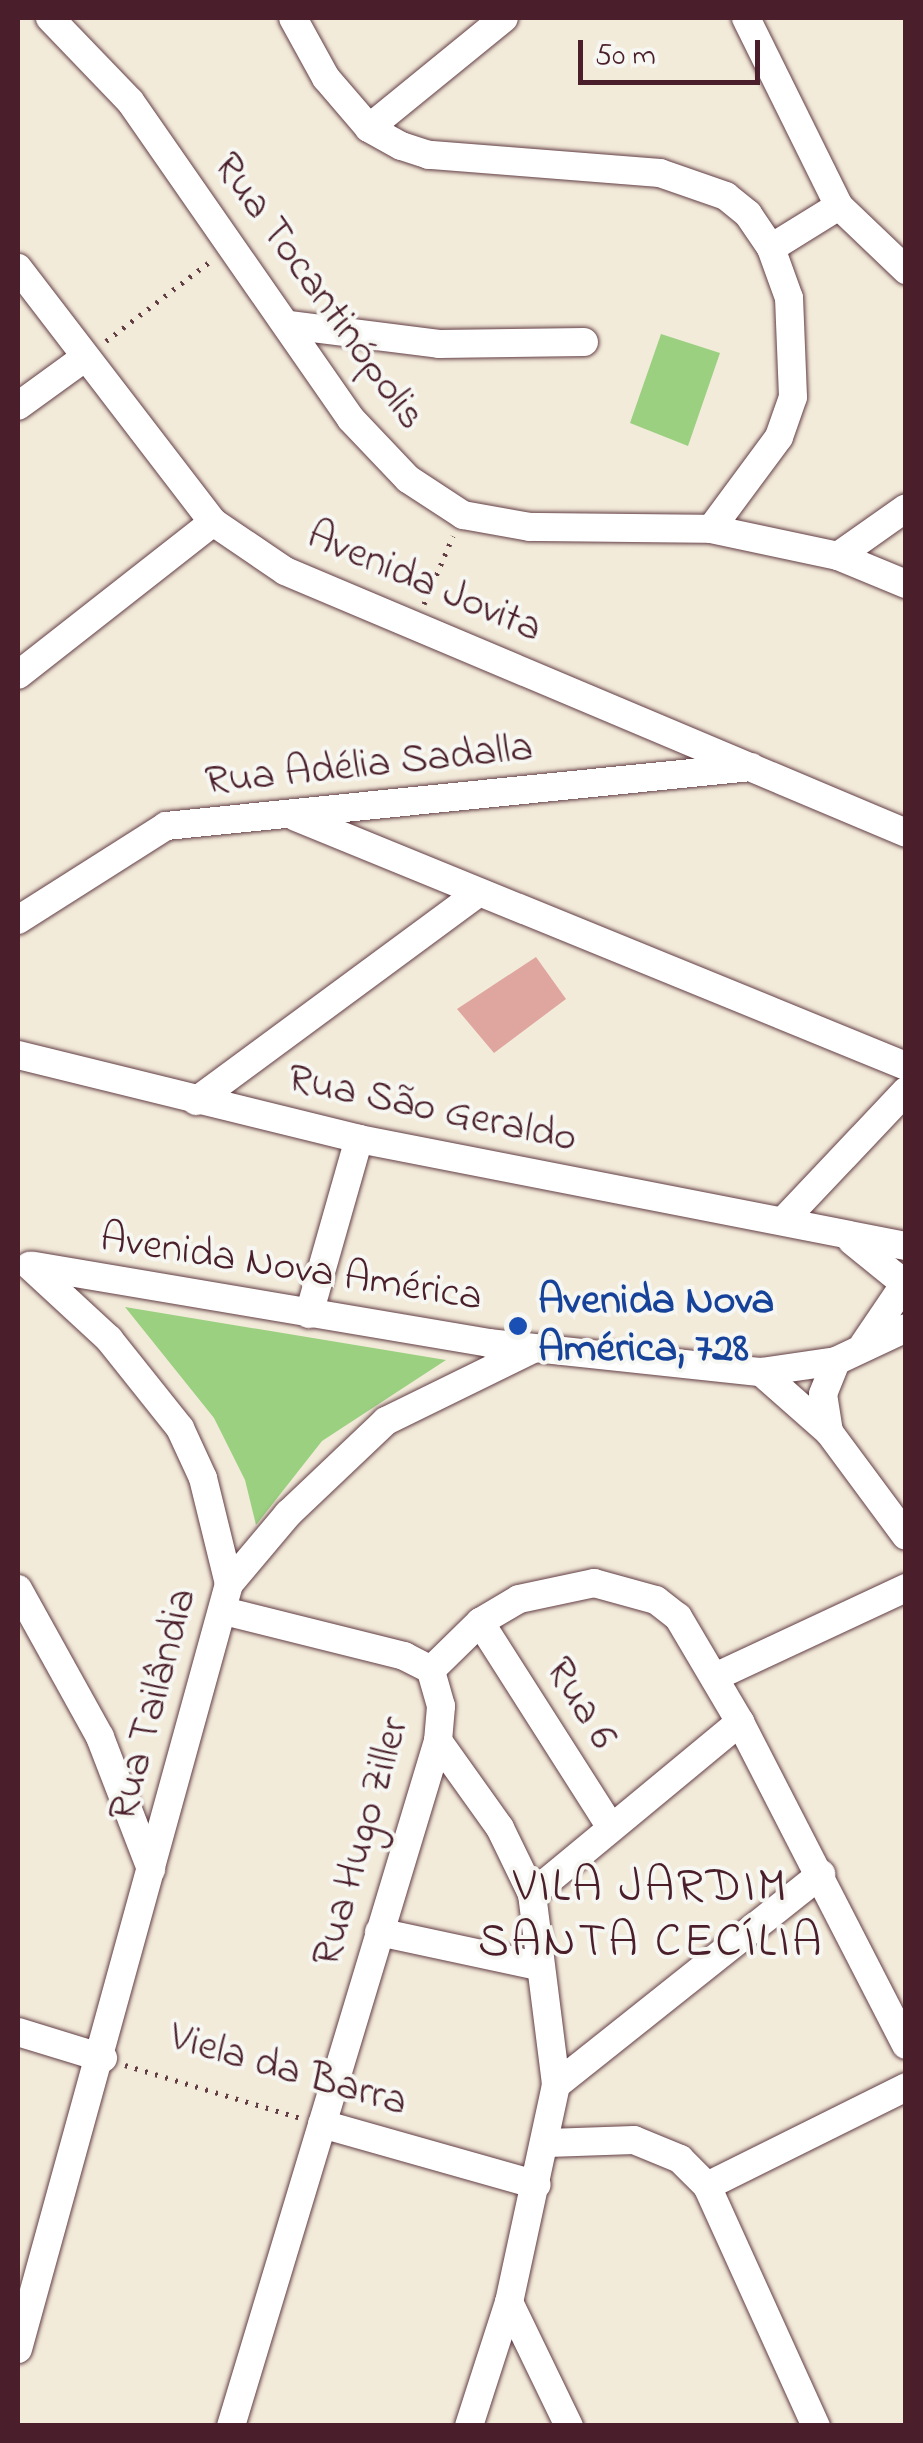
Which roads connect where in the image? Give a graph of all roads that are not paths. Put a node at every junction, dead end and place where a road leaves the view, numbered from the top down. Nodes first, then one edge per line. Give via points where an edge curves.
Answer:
1 (50, 18) edge
2 (293, 18) edge
3 (504, 18) edge
4 (746, 18) edge
5 (369, 128) junction
6 (839, 206) junction
7 (772, 248) junction
8 (18, 268) edge
9 (906, 270) edge
10 (289, 325) junction
11 (584, 342) dead end
12 (84, 358) junction
13 (18, 406) edge
14 (906, 508) edge
15 (214, 522) junction
16 (711, 528) junction
17 (838, 556) junction
18 (906, 584) edge
19 (18, 675) edge
20 (755, 767) junction
21 (290, 814) junction
22 (906, 833) edge
23 (478, 894) junction
24 (18, 920) edge
25 (18, 1056) edge
26 (906, 1066) edge
27 (906, 1090) edge
28 (196, 1101) junction
29 (359, 1139) junction
30 (783, 1221) junction
31 (833, 1231) junction
32 (906, 1246) edge
33 (24, 1262) edge
34 (118, 1282) junction
35 (903, 1284) edge
36 (309, 1314) junction
37 (906, 1328) edge
38 (109, 1339) junction
39 (488, 1343) junction
40 (533, 1348) junction
41 (848, 1355) junction
42 (761, 1372) junction
43 (456, 1386) junction
44 (829, 1432) junction
45 (906, 1536) edge
46 (906, 1588) edge
47 (18, 1589) edge
48 (227, 1598) junction
49 (480, 1622) junction
50 (431, 1670) junction
51 (715, 1677) junction
52 (740, 1722) junction
53 (438, 1741) junction
54 (121, 1790) junction
55 (170, 1803) junction
56 (612, 1828) junction
57 (151, 1869) junction
58 (820, 1874) junction
59 (532, 1894) junction
60 (379, 1932) junction
61 (538, 1966) junction
62 (18, 2032) edge
63 (906, 2045) edge
64 (103, 2058) junction
65 (556, 2085) junction
66 (906, 2087) edge
67 (322, 2124) junction
68 (548, 2143) junction
69 (536, 2184) junction
70 (707, 2186) junction
71 (509, 2302) junction
72 (18, 2349) edge
73 (231, 2426) edge
74 (469, 2426) edge
75 (569, 2426) edge
76 (816, 2426) edge

1 - 10 street, Rua Tocantinópolis via 130,100
2 - 5 street via 326,78
3 - 5 street
4 - 6 street
5 - 7 street via 428,154 660,172 702,185 748,214
6 - 7 street
6 - 9 street
7 - 16 street via 794,327 793,397 779,437
8 - 12 street, Avenida Jovita
10 - 11 street via 439,344
10 - 16 street, Rua Tocantinópolis via 379,452 462,515 530,527
12 - 13 street
12 - 15 street, Avenida Jovita
14 - 17 street
15 - 19 street
15 - 20 street, Avenida Jovita via 285,570
16 - 17 street, Rua Tocantinópolis
17 - 18 street, Rua Tocantinópolis
20 - 21 street, Rua Adélia Sadalla
20 - 22 street, Avenida Jovita
21 - 23 street
21 - 24 street, Rua Adélia Sadalla via 166,826
23 - 26 street
23 - 28 street
25 - 28 street, Rua São Geraldo
27 - 30 street
28 - 29 street, Rua São Geraldo
29 - 30 street, Rua São Geraldo
29 - 36 street
30 - 31 street, Rua São Geraldo
31 - 32 street, Rua São Geraldo
31 - 35 street, Rua São Geraldo
33 - 34 street, Avenida Nova América
33 - 38 street, Rua Tailândia
34 - 36 street, Avenida Nova América
34 - 38 street via 104,1306
35 - 41 street
36 - 39 street, Avenida Nova América
37 - 41 street, Avenida Nova América
38 - 48 street, Rua Tailândia via 180,1428 203,1478
39 - 40 street, Avenida Nova América
39 - 43 street
40 - 42 street, Avenida Nova América
40 - 43 street
41 - 42 street, Avenida Nova América
41 - 44 street via 823,1394
42 - 44 street
43 - 48 street via 386,1421 288,1514
44 - 45 street
46 - 51 street
47 - 54 street via 54,1644
48 - 50 street
48 - 55 street, Rua Tailândia
49 - 50 street, Rua Hugo Ziller
49 - 51 street, Rua Hugo Ziller via 555,1586 627,1590 678,1617
49 - 56 street, Rua 6
50 - 53 street, Rua Hugo Ziller via 441,1706
51 - 52 street, Rua Hugo Ziller
52 - 56 street
52 - 58 street, Rua Hugo Ziller
53 - 59 street via 500,1828
53 - 60 street, Rua Hugo Ziller
54 - 55 street
54 - 57 street
55 - 57 street, Rua Tailândia
56 - 59 street
57 - 64 street, Rua Tailândia
58 - 63 street, Rua Hugo Ziller
58 - 65 street
59 - 61 street
60 - 61 street
60 - 67 street, Rua Hugo Ziller
61 - 65 street
62 - 64 street, Viela da Barra
64 - 72 street, Rua Tailândia
65 - 68 street
66 - 70 street
67 - 69 street, Viela da Barra
67 - 73 street, Rua Hugo Ziller
68 - 69 street
68 - 70 street via 634,2140 680,2159
69 - 71 street
70 - 76 street
71 - 74 street
71 - 75 street

